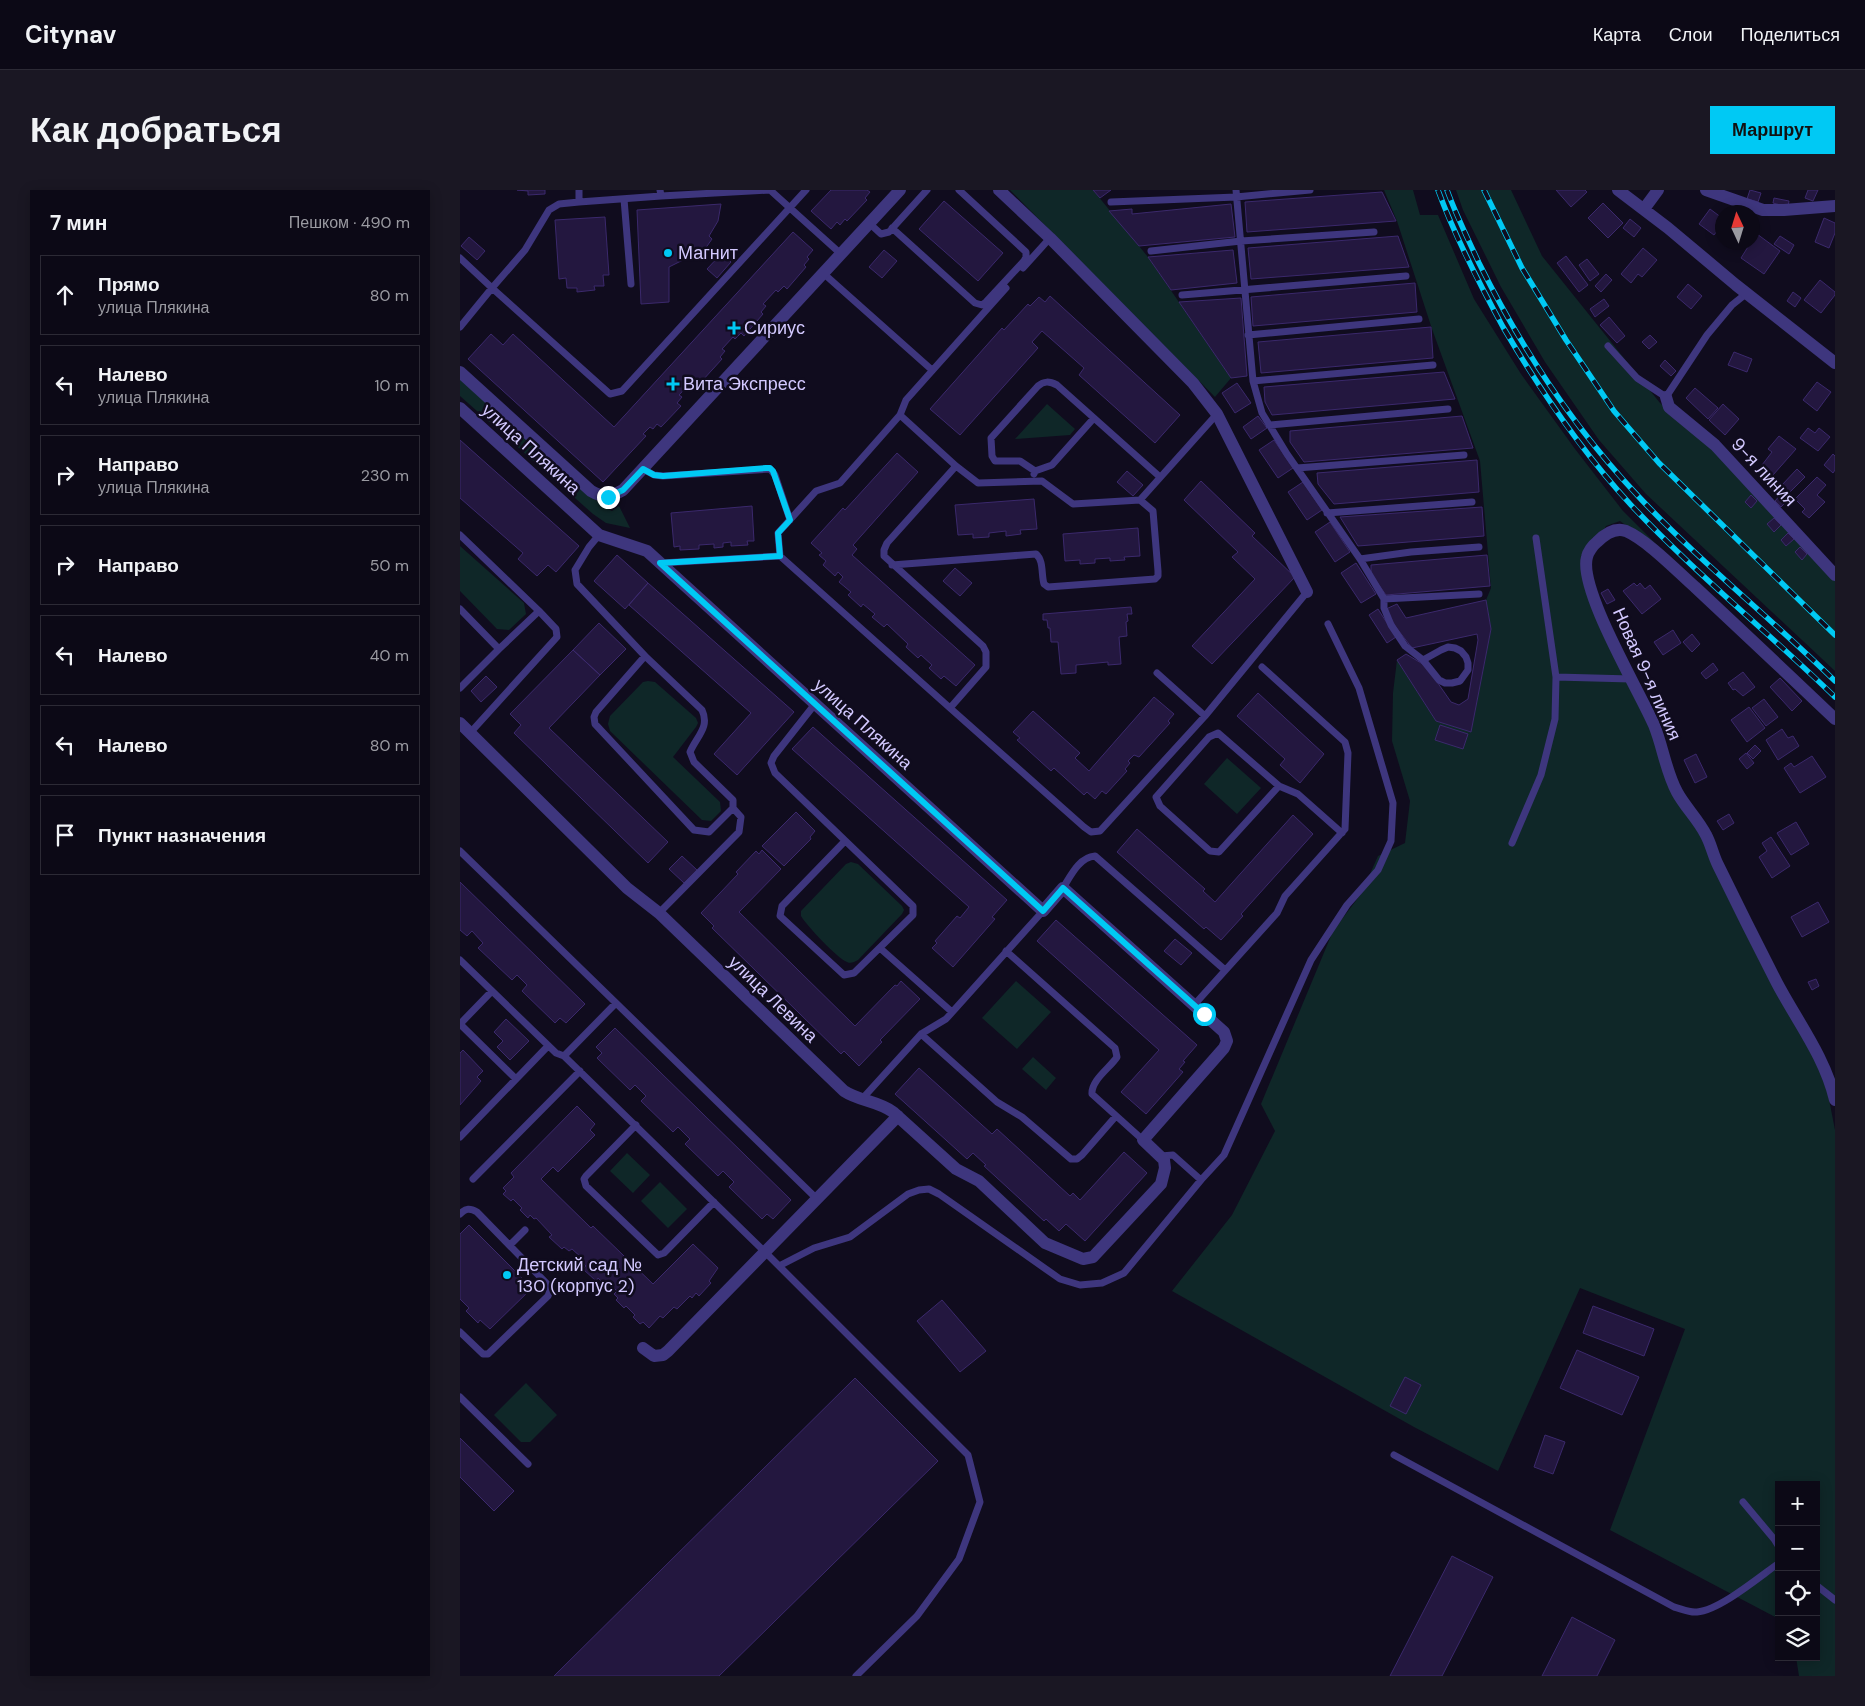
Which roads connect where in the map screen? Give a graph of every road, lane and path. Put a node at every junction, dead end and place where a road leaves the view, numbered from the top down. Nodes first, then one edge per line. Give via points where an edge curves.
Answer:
1 (579, 190) edge
2 (806, 190) edge
3 (900, 190) edge
4 (927, 190) edge
5 (959, 190) edge
6 (999, 190) edge
7 (1310, 190) edge
8 (1618, 190) edge
9 (1658, 190) edge
10 (1706, 190) edge
11 (660, 193) edge
12 (1236, 193) edge
13 (624, 198) junction
14 (580, 202) junction
15 (1111, 202) dead end
16 (1835, 206) edge
17 (791, 208) junction
18 (1644, 209) junction
19 (869, 224) junction
20 (892, 228) junction
21 (1374, 232) dead end
22 (1050, 238) junction
23 (1241, 241) junction
24 (1151, 251) dead end
25 (841, 254) junction
26 (460, 258) edge
27 (823, 273) junction
28 (1406, 276) dead end
29 (630, 284) dead end
30 (492, 288) junction
31 (1244, 289) junction
32 (1747, 293) junction
33 (1182, 295) dead end
34 (1419, 319) dead end
35 (460, 327) edge
36 (1248, 335) junction
37 (1608, 346) dead end
38 (1835, 363) edge
39 (1433, 365) dead end
40 (932, 370) junction
41 (460, 372) edge
42 (1253, 381) junction
43 (1666, 397) junction
44 (460, 408) edge
45 (1448, 409) dead end
46 (1217, 414) junction
47 (900, 415) junction
48 (1094, 418) junction
49 (1269, 425) junction
50 (1464, 455) dead end
51 (956, 466) junction
52 (1297, 468) junction
53 (643, 469) junction
54 (1035, 471) junction
55 (1160, 477) junction
56 (1030, 481) junction
57 (1140, 500) junction
58 (1472, 502) dead end
59 (1327, 513) junction
60 (790, 520) junction
61 (460, 534) edge
62 (599, 535) junction
63 (1536, 538) dead end
64 (1479, 547) dead end
65 (780, 556) junction
66 (1360, 559) junction
67 (660, 563) junction
68 (892, 565) junction
69 (1835, 575) edge
70 (1306, 592) joint
71 (1479, 594) dead end
72 (1384, 600) junction
73 (460, 610) edge
74 (539, 610) junction
75 (1328, 624) dead end
76 (499, 649) junction
77 (645, 656) junction
78 (1423, 660) junction
79 (1262, 667) dead end
80 (1157, 673) dead end
81 (1556, 677) junction
82 (1632, 679) junction
83 (460, 688) edge
84 (815, 704) junction
85 (950, 708) junction
86 (1205, 716) junction
87 (1835, 719) edge
88 (460, 724) edge
89 (470, 733) junction
90 (1279, 786) junction
91 (733, 808) junction
92 (1342, 833) junction
93 (845, 841) junction
94 (1512, 843) dead end
95 (460, 851) edge
96 (1063, 888) junction
97 (1043, 911) junction
98 (659, 913) junction
99 (881, 949) junction
100 (1006, 951) junction
101 (460, 960) edge
102 (1225, 970) junction
103 (492, 991) junction
104 (616, 1003) junction
105 (1194, 1005) junction
106 (952, 1012) junction
107 (460, 1024) edge
108 (921, 1034) junction
109 (548, 1046) junction
110 (564, 1056) junction
111 (580, 1070) junction
112 (516, 1079) junction
113 (862, 1100) junction
114 (1835, 1100) edge
115 (898, 1116) junction
116 (1116, 1116) junction
117 (636, 1125) junction
118 (460, 1136) edge
119 (1142, 1140) junction
120 (1161, 1156) junction
121 (473, 1179) dead end
122 (1201, 1180) junction
123 (817, 1199) junction
124 (714, 1202) junction
125 (460, 1214) edge
126 (525, 1230) dead end
127 (510, 1245) junction
128 (765, 1252) junction
129 (779, 1266) junction
130 (460, 1332) edge
131 (643, 1348) dead end
132 (460, 1397) edge
133 (1394, 1455) dead end
134 (528, 1464) dead end
135 (1743, 1502) dead end
136 (1775, 1541) edge
137 (1775, 1566) edge
138 (1820, 1588) edge
139 (1835, 1600) edge
140 (856, 1676) edge

1 - 14 lane
2 - 17 lane
3 - 19 street
4 - 20 lane
5 - 20 lane via 1026,252 1024,261 982,305 975,303
6 - 22 street
7 - 12 lane
8 - 18 street
9 - 18 street
10 - 16 street via 1763,210
11 - 13 lane
11 - 17 lane via 770,190
12 - 15 lane
12 - 23 lane
13 - 14 lane
13 - 29 lane
14 - 30 lane via 559,204 549,210 525,250
17 - 25 lane
17 - 30 lane via 622,391 610,394
18 - 32 street
19 - 20 lane via 881,234
19 - 25 street
21 - 23 lane
22 - 40 lane
22 - 46 street via 1194,383
23 - 24 lane
23 - 31 lane
25 - 27 street
26 - 30 lane
27 - 40 lane
27 - 53 street
28 - 31 lane
30 - 35 lane
31 - 33 lane
31 - 36 lane
32 - 38 street
32 - 43 lane via 1732,305 1707,335
34 - 36 lane
36 - 42 lane
37 - 43 lane via 1637,378
39 - 42 lane
40 - 47 lane via 906,400
41 - 53 street via 591,491 608,497 616,495
42 - 49 lane
43 - 69 street, 9-я линия via 1669,407 1715,445
44 - 62 street, улица Плякина
45 - 49 lane
46 - 55 lane
46 - 70 street
47 - 51 lane
47 - 60 lane via 840,483 816,491
48 - 54 lane via 1052,465
48 - 54 lane via 1051,382 1038,386 994,435 991,443 995,461 1020,461
48 - 55 lane
49 - 52 lane
50 - 52 lane
51 - 56 lane via 978,483
51 - 68 lane via 887,543 884,556
52 - 59 lane
53 - 60 lane via 663,476 770,468
54 - 56 lane
55 - 57 lane
56 - 57 lane via 1042,481 1072,504
57 - 68 lane via 1154,511 1158,571 1155,580 1048,587 1044,584 1041,562 1036,554
58 - 59 lane
59 - 66 lane
60 - 65 lane via 778,533
61 - 74 lane
62 - 67 street, улица Плякина via 647,551
62 - 77 lane via 575,570 577,584
63 - 81 lane
64 - 66 lane
65 - 67 lane
65 - 85 lane
66 - 72 lane
67 - 84 street, улица Плякина
68 - 85 lane via 985,648 986,667
70 - 86 lane
71 - 72 lane
72 - 78 lane via 1391,625 1405,646
73 - 76 lane
74 - 76 lane
74 - 89 lane via 556,629 557,637
75 - 122 lane via 1359,688 1393,803 1392,841 1378,870 1347,905 1311,960 1224,1154
76 - 83 lane
77 - 91 lane via 702,710 706,719 704,728 690,752 694,762 732,800
77 - 91 lane via 596,712 595,724 694,830 709,832
78 - 78 lane via 1445,683 1460,681 1468,670 1466,657 1455,648 1448,647
79 - 92 lane via 1345,742 1348,753 1346,822
80 - 86 lane
81 - 82 lane
81 - 94 lane via 1555,719 1541,775
82 - 87 street, Новая 9-я линия via 1604,624 1586,571 1587,557 1594,544 1615,530 1637,538 1667,562
82 - 114 street, Новая 9-я линия via 1654,725 1677,792 1705,834 1778,985 1824,1066
84 - 93 lane via 771,763 775,774
84 - 97 street, улица Плякина
85 - 86 lane via 1091,832 1100,831 1108,825
88 - 89 street, улица Левина
89 - 98 street, улица Левина via 628,888
90 - 90 lane via 1218,733 1209,737 1156,797 1160,806 1210,850 1219,852
90 - 92 lane via 1298,794
91 - 98 lane via 741,817 739,832
92 - 102 lane
93 - 99 lane via 913,906 913,915
93 - 99 lane via 782,906 780,916 844,975 854,973
95 - 104 lane
96 - 97 street
96 - 102 lane via 1084,860 1095,856
96 - 105 street
97 - 100 lane
98 - 113 street, улица Левина via 844,1091
99 - 106 lane
100 - 106 lane
100 - 116 lane via 1115,1048 1118,1057 1092,1089 1092,1094
101 - 103 lane
102 - 105 lane
103 - 107 lane
103 - 109 lane
104 - 110 lane
104 - 123 lane
105 - 119 street via 1224,1032 1227,1040 1224,1048
106 - 108 lane
107 - 112 lane
108 - 113 lane
108 - 116 lane via 997,1102 1022,1117 1071,1159 1082,1155
109 - 110 lane
109 - 112 lane
110 - 111 lane
111 - 117 lane
111 - 121 lane
112 - 118 lane
113 - 115 street, улица Левина via 885,1106
115 - 120 street, улица Левина via 1045,1243 1088,1259 1097,1254 1161,1184 1165,1164
115 - 123 street
116 - 119 lane
117 - 124 lane
117 - 124 lane via 584,1179 586,1186 613,1213 655,1253 662,1254
119 - 120 street
120 - 122 lane via 1172,1155
122 - 129 lane via 1124,1273 1102,1283 1080,1285 1060,1279 929,1189 908,1194 850,1237 814,1248
123 - 128 street
124 - 128 lane
125 - 127 lane via 472,1209
126 - 127 lane
127 - 130 lane via 548,1283 551,1292 488,1354 479,1351
128 - 129 lane
128 - 131 street via 663,1355 654,1356
129 - 140 lane via 968,1455 980,1502 959,1558 917,1616
132 - 134 lane
133 - 137 lane via 1688,1611 1707,1610 1724,1602
135 - 136 lane
138 - 139 lane

